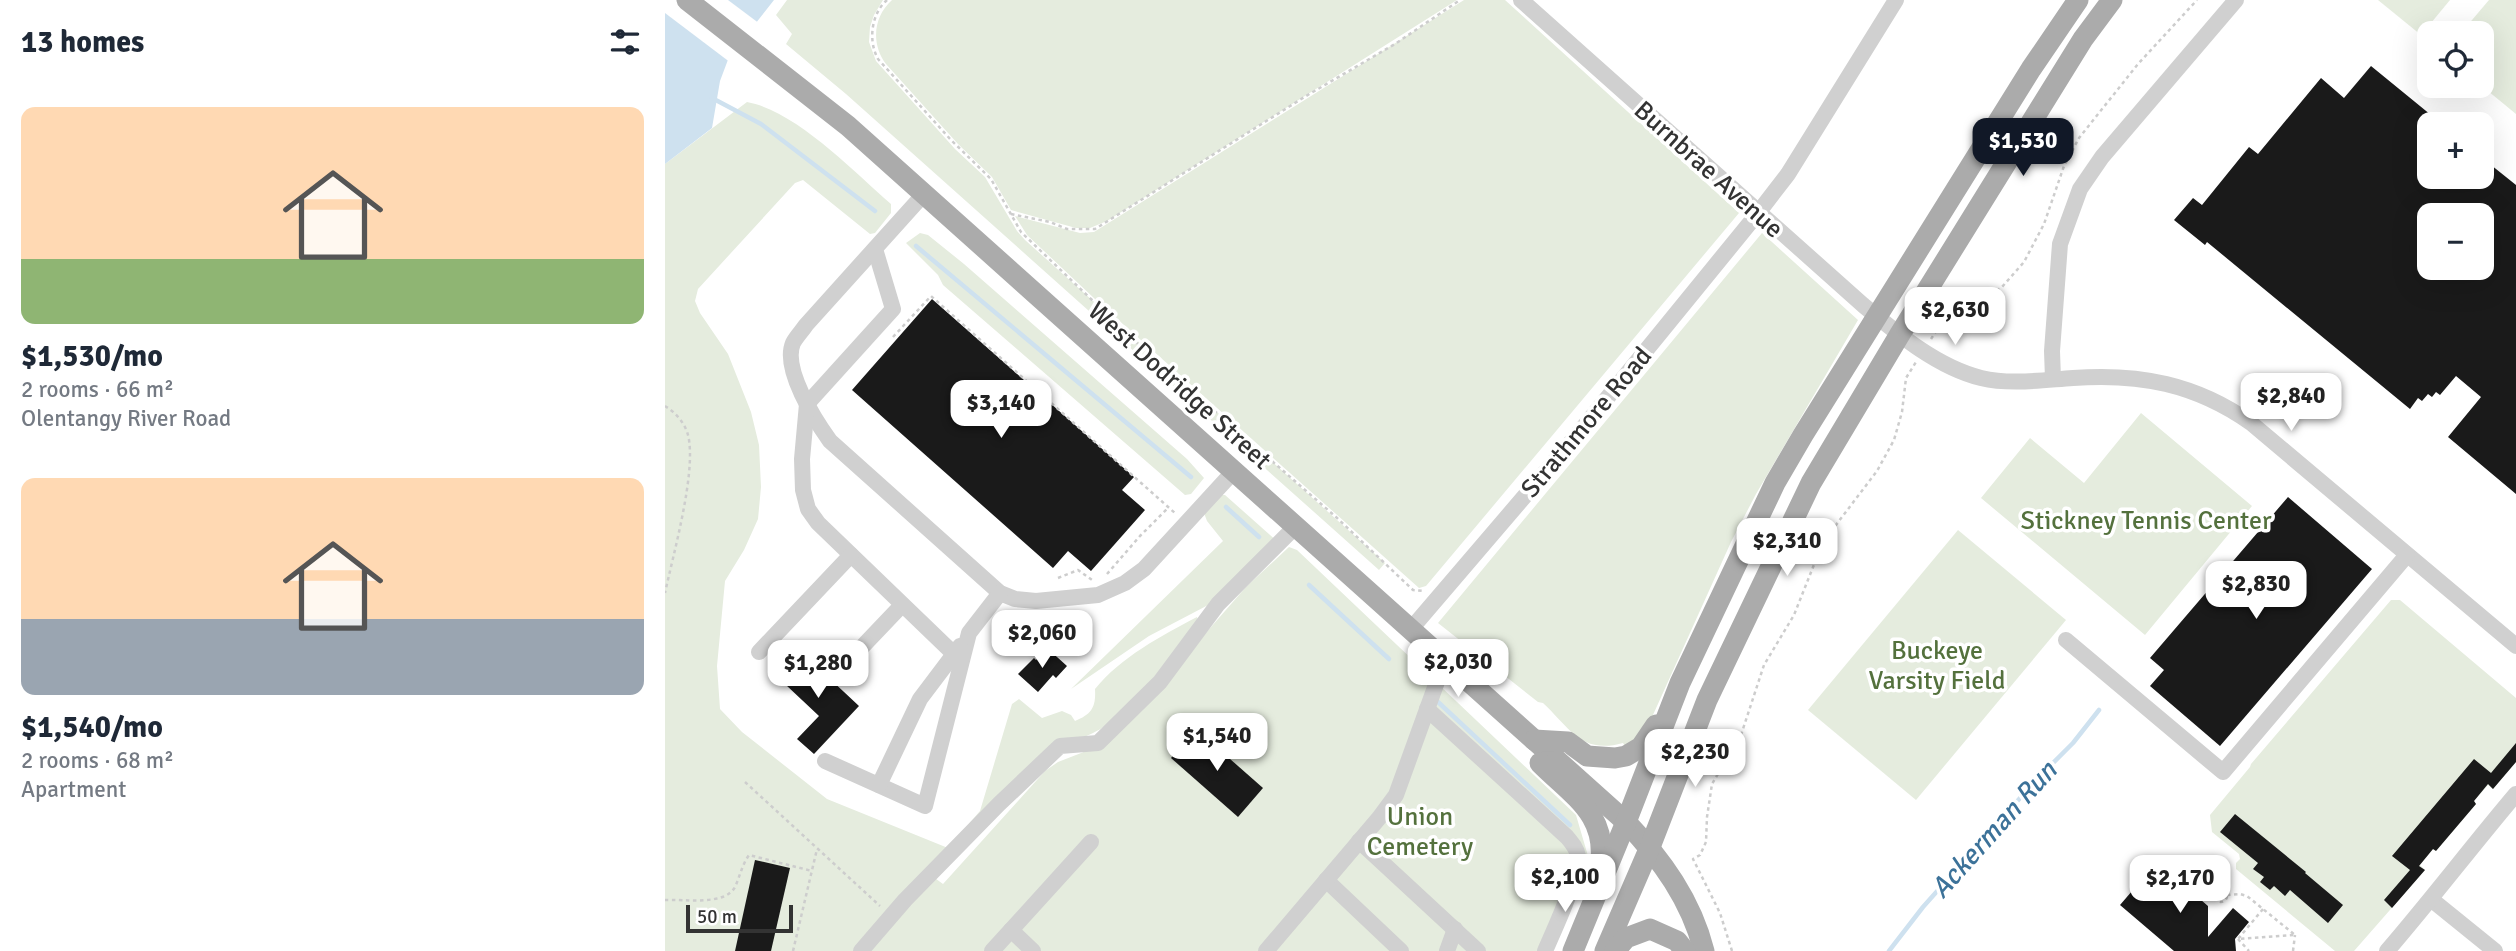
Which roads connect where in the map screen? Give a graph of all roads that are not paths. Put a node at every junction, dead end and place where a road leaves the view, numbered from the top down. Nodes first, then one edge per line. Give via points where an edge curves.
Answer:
1 (687, 0) edge
2 (1521, 0) edge
3 (1896, 0) edge
4 (2078, 0) edge
5 (2112, 0) edge
6 (2234, 0) edge
7 (924, 194) junction
8 (1758, 213) junction
9 (875, 249) junction
10 (1877, 317) junction
11 (1900, 334) junction
12 (2053, 379) junction
13 (807, 404) junction
14 (1234, 471) junction
15 (1296, 526) junction
16 (851, 555) junction
17 (2407, 555) junction
18 (1000, 593) junction
19 (902, 605) junction
20 (1411, 629) junction
21 (969, 634) junction
22 (2066, 640) dead end
23 (2516, 646) edge
24 (759, 652) dead end
25 (954, 654) junction
26 (1451, 664) junction
27 (842, 668) dead end
28 (1679, 683) junction
29 (1494, 704) junction
30 (1427, 709) junction
31 (1534, 740) junction
32 (825, 761) dead end
33 (879, 785) junction
34 (2516, 794) edge
35 (1626, 822) junction
36 (1359, 841) junction
37 (1091, 842) dead end
38 (1650, 847) junction
39 (1326, 880) junction
40 (1596, 894) junction
41 (2432, 900) junction
42 (1455, 929) junction
43 (1011, 930) junction
44 (861, 951) edge
45 (992, 951) edge
46 (1033, 951) edge
47 (1266, 951) edge
48 (1401, 951) edge
49 (1447, 951) edge
50 (1478, 951) edge
51 (1545, 951) edge
52 (1573, 951) edge
53 (1605, 951) edge
54 (1615, 951) edge
55 (1685, 951) edge
56 (1703, 951) edge
57 (2387, 951) edge
58 (2495, 951) edge

1 - 7 main road, West Dodridge Street via 848,126
2 - 8 street, Burnbrae Avenue
3 - 8 street, Strathmore Road via 1788,174
4 - 10 main road
5 - 11 main road via 2083,39
6 - 12 street via 2102,156 2080,189 2060,244
7 - 9 street
7 - 14 main road, West Dodridge Street
8 - 10 street, Burnbrae Avenue
8 - 20 street, Strathmore Road
9 - 13 street via 792,345 790,358
9 - 13 street via 893,309
10 - 11 street, Burnbrae Avenue
10 - 28 main road via 1775,483
11 - 12 street, Burnbrae Avenue via 1963,372 1983,378 2002,382
11 - 38 main road via 1811,483 1769,566 1707,700
12 - 17 street, Burnbrae Avenue via 2151,380 2213,399 2251,423
13 - 16 street via 802,459 808,509
13 - 18 street via 830,441
14 - 15 main road, West Dodridge Street
14 - 18 street via 1144,569 1125,583 1098,595 1036,601 1015,600
15 - 20 main road, West Dodridge Street
15 - 44 street via 1218,604 1160,682 1098,743 1061,746 999,804
16 - 19 street
16 - 24 street
17 - 22 street via 2223,772
17 - 23 street, Burnbrae Avenue
18 - 21 street
19 - 25 street
19 - 27 street
20 - 26 main road, West Dodridge Street
21 - 25 street
21 - 33 street via 925,806
25 - 33 street via 920,699
26 - 29 main road, West Dodridge Street
26 - 30 street via 1438,679
28 - 31 main road via 1647,739 1626,755 1604,759 1587,756 1568,742
28 - 35 main road
29 - 31 main road, West Dodridge Street
29 - 40 main road via 1516,738 1594,817 1603,850
30 - 36 street via 1396,795
30 - 51 street via 1567,837 1578,854 1576,872
31 - 35 main road, West Dodridge Street
32 - 33 street
34 - 41 street
35 - 38 main road, West Dodridge Street
35 - 40 main road
36 - 39 street
36 - 42 street
37 - 43 street
38 - 53 main road
38 - 56 main road, West Dodridge Street via 1680,889
39 - 47 street
39 - 48 street
40 - 52 main road
41 - 57 street
41 - 58 street
42 - 49 street
42 - 50 street
43 - 45 street
43 - 46 street
54 - 55 main road via 1626,938 1650,929 1677,940

